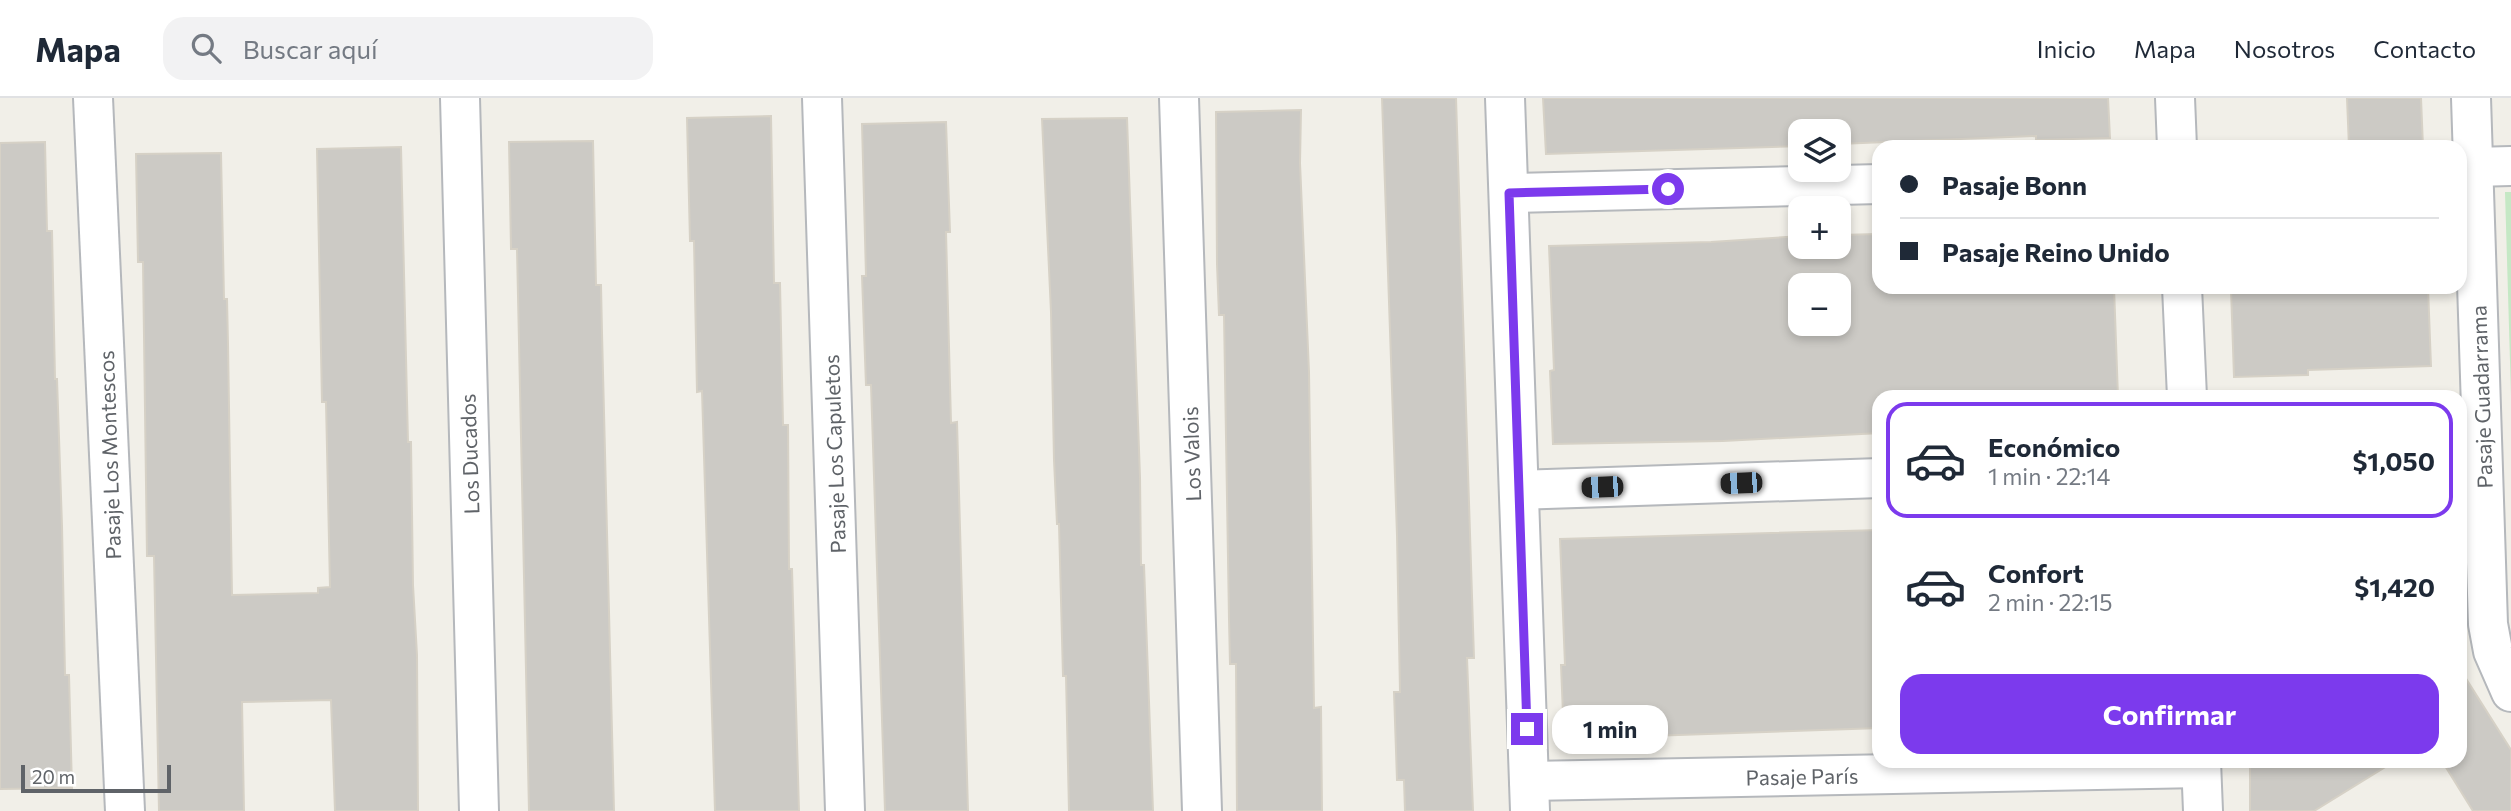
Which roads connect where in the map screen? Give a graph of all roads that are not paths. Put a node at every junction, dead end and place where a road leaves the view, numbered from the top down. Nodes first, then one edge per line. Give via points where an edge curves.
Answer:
1 (93, 98) edge
2 (460, 98) edge
3 (822, 98) edge
4 (1179, 98) edge
5 (1506, 98) edge
6 (2175, 98) edge
7 (2472, 98) edge
8 (2177, 140) edge
9 (2511, 166) edge
10 (2474, 167) junction
11 (1872, 184) edge
12 (1509, 193) junction
13 (2182, 294) edge
14 (2186, 390) edge
15 (1872, 478) edge
16 (1519, 490) junction
17 (2473, 531) edge
18 (2499, 590) edge
19 (2511, 692) edge
20 (2136, 768) edge
21 (2201, 768) edge
22 (1529, 796) edge
23 (124, 811) edge
24 (479, 811) edge
25 (845, 811) edge
26 (1202, 811) edge
27 (2203, 811) edge

1 - 23 street, Pasaje Los Montescos
2 - 24 street, Los Ducados
3 - 25 street, Pasaje Los Capuletos
4 - 26 street, Los Valois
5 - 12 street
6 - 8 street
7 - 10 street, Pasaje Guadarrama
9 - 10 street
10 - 17 street, Pasaje Guadarrama
11 - 12 street
12 - 16 street
13 - 14 street
15 - 16 street
16 - 22 street
17 - 18 street, Pasaje Guadarrama
18 - 19 street, Pasaje Guadarrama via 2493,651
20 - 22 street, Pasaje París
21 - 27 street

